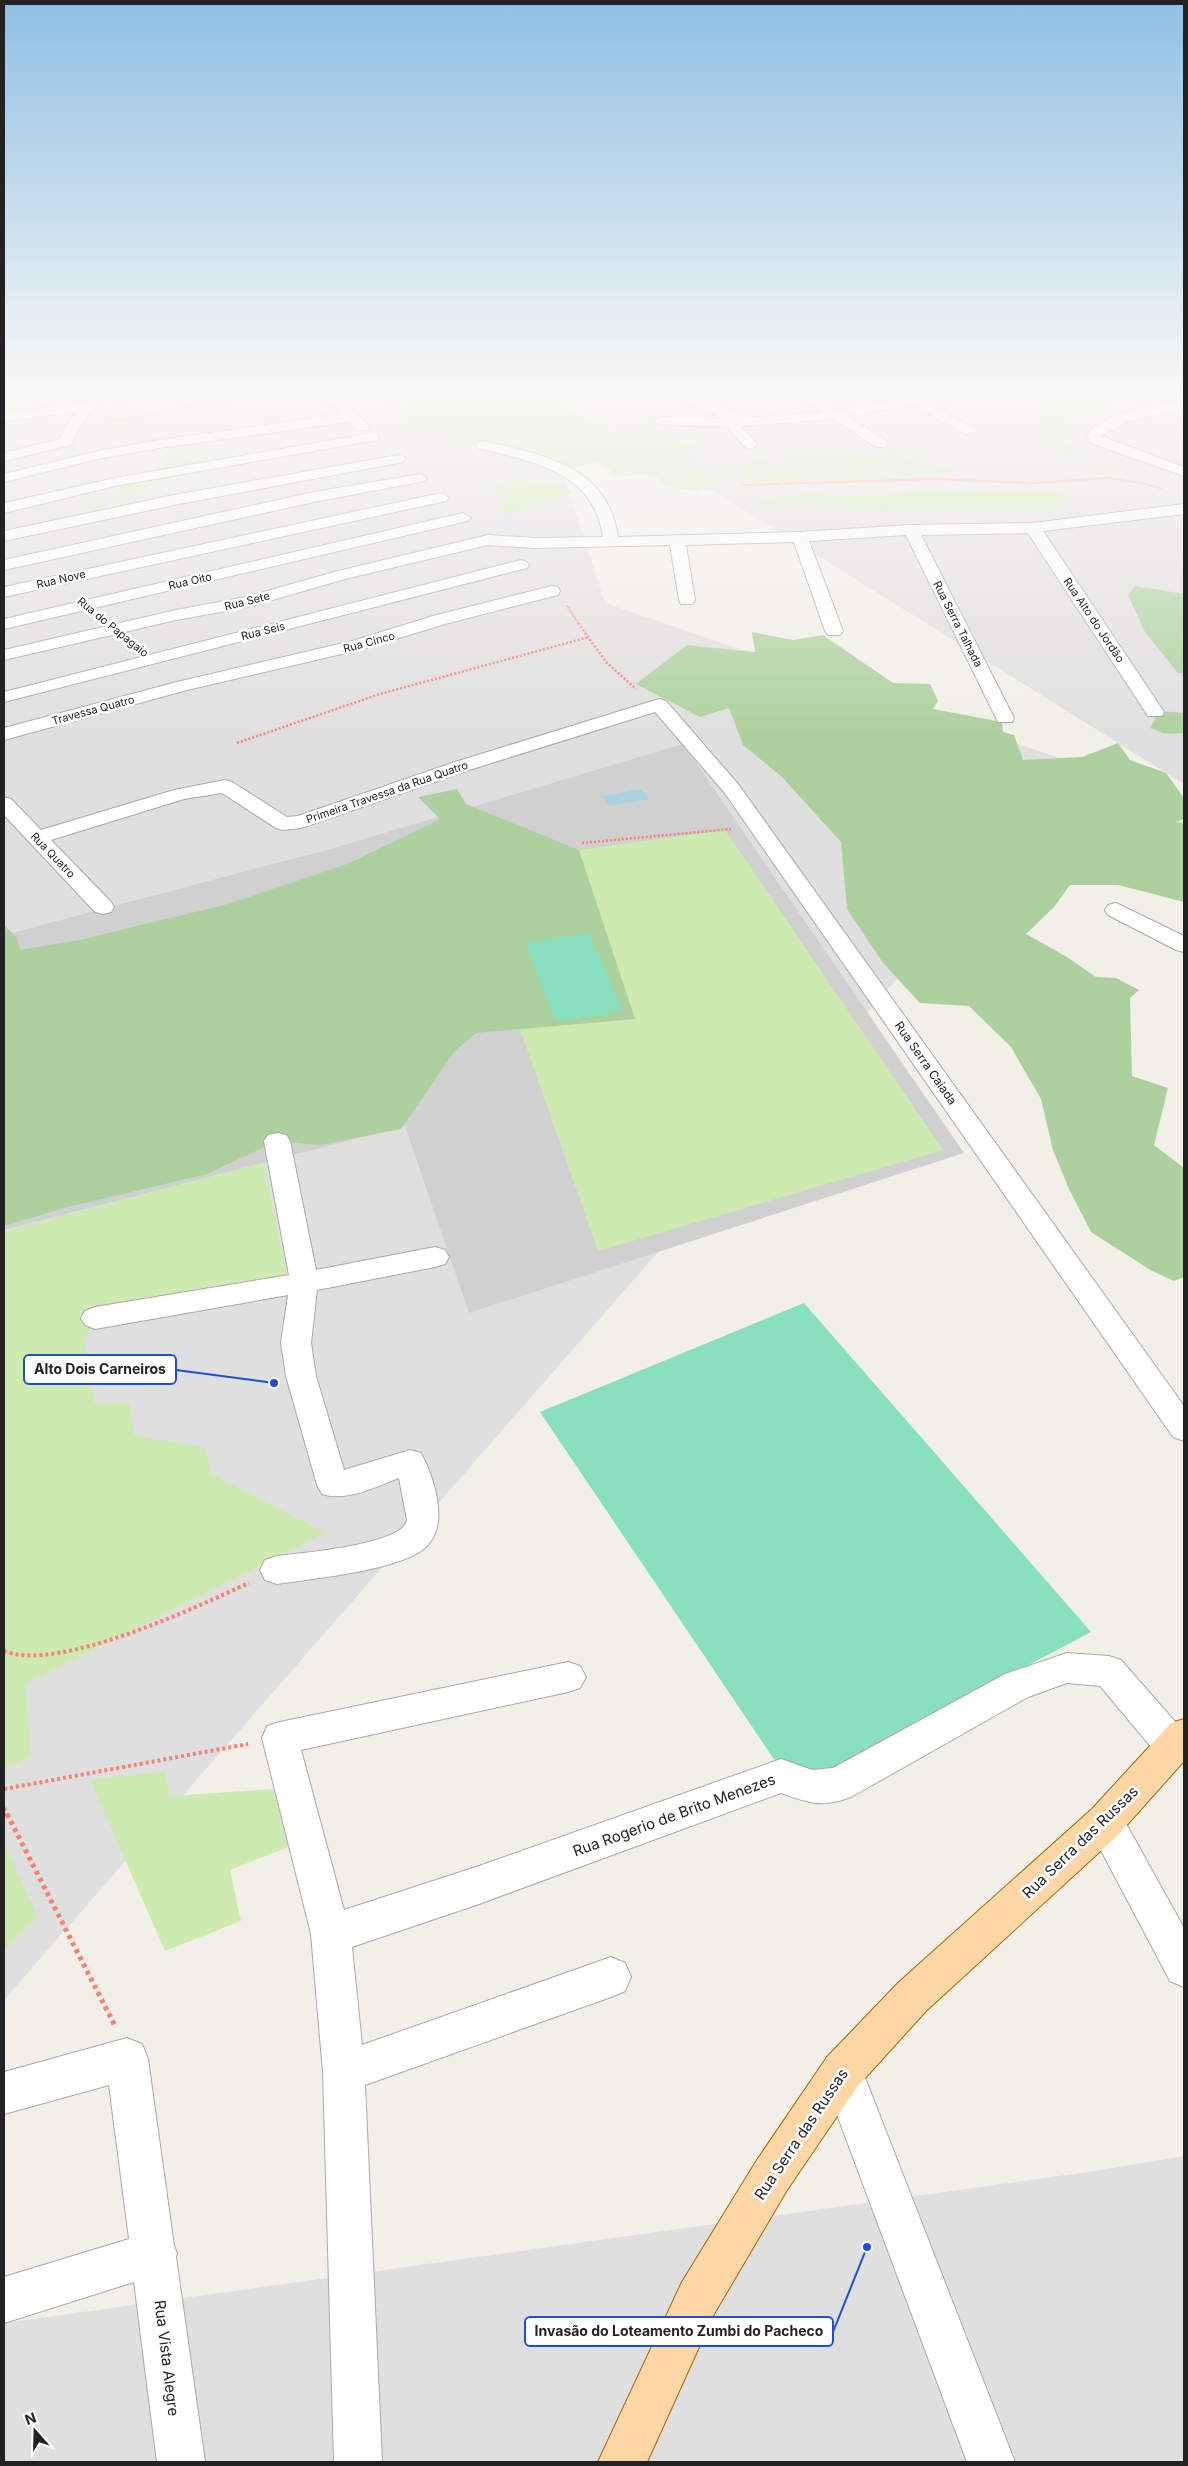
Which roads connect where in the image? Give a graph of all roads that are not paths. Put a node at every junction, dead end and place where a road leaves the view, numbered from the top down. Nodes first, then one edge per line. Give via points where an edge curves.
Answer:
1 (142, 507) edge
2 (189, 507) edge
3 (268, 507) edge
4 (397, 507) edge
5 (451, 507) edge
6 (602, 507) edge
7 (1184, 509) edge
8 (464, 518) junction
9 (214, 519) junction
10 (1033, 528) junction
11 (911, 530) junction
12 (800, 536) junction
13 (252, 537) junction
14 (4, 538) edge
15 (488, 540) junction
16 (677, 540) junction
17 (611, 542) junction
18 (297, 556) junction
19 (28, 559) junction
20 (4, 565) edge
21 (340, 575) junction
22 (537, 578) junction
23 (55, 580) junction
24 (4, 592) edge
25 (396, 599) junction
26 (687, 600) dead end
27 (86, 604) junction
28 (566, 605) road end
29 (439, 620) junction
30 (4, 624) edge
31 (112, 629) junction
32 (834, 631) dead end
33 (4, 655) edge
34 (152, 659) junction
35 (183, 686) joint
36 (4, 697) edge
37 (659, 705) joint
38 (1156, 712) dead end
39 (1005, 718) dead end
40 (4, 734) edge
41 (4, 803) edge
42 (35, 838) junction
43 (103, 906) dead end
44 (1116, 910) dead end
45 (1184, 945) edge
46 (277, 1141) dead end
47 (435, 1257) dead end
48 (304, 1282) junction
49 (95, 1318) dead end
50 (1184, 1429) edge
51 (277, 1570) road end
52 (568, 1677) dead end
53 (1180, 1741) edge
54 (1105, 1822) junction
55 (331, 1934) junction
56 (1184, 1966) edge
57 (611, 1977) dead end
58 (344, 2072) junction
59 (842, 2072) junction
60 (4, 2093) edge
61 (155, 2253) junction
62 (4, 2300) edge
63 (181, 2462) edge
64 (358, 2462) edge
65 (622, 2462) edge
66 (991, 2462) edge

1 - 14 street
2 - 9 street
3 - 9 street
4 - 13 street, Rua Nove
5 - 8 street
6 - 17 street
7 - 10 street, Rua Sete
8 - 15 street
8 - 18 street, Rua Oito
9 - 13 street
9 - 19 street
10 - 11 street, Rua Sete
10 - 38 street, Rua Alto do Jordão
11 - 12 street, Rua Sete
11 - 39 street, Rua Serra Talhada
12 - 16 street, Rua Sete
12 - 32 street
13 - 18 street
13 - 23 street, Rua Nove
14 - 19 street, Rua do Papagaio
15 - 17 street, Rua Sete
15 - 21 street, Rua Sete
15 - 22 street
16 - 17 street, Rua Sete
16 - 26 street
18 - 21 street
18 - 27 street, Rua Oito
19 - 20 street
19 - 23 street, Rua do Papagaio
21 - 25 street
21 - 31 street, Rua Sete via 248,602
22 - 25 street, Rua Seis
22 - 28 street
22 - 29 street, Rua Cinco
23 - 24 street, Rua Nove
23 - 27 street, Rua do Papagaio
25 - 29 street
25 - 34 street, Rua Seis
27 - 30 street, Rua Oito
27 - 31 street, Rua do Papagaio
29 - 35 street, Rua Cinco via 358,645
31 - 33 street, Rua Sete
31 - 34 street, Rua do Papagaio
34 - 36 street, Rua Seis
35 - 40 street, Travessa Quatro
37 - 42 street, Primeira Travessa da Rua Quatro via 462,766 301,822 283,824 225,786 181,794
37 - 50 street, Rua Serra Caiada via 731,788
41 - 42 street, Rua Quatro
42 - 43 street, Rua Quatro
44 - 45 street
46 - 48 street
47 - 48 street
48 - 49 street
48 - 51 street via 296,1344 301,1376 333,1485 410,1462 423,1524 410,1542 386,1551
52 - 55 street via 280,1738
53 - 54 main road, Rua Serra das Russas
53 - 55 street, Rua Rogerio de Brito Menezes via 1110,1671 1067,1668 1017,1685 838,1784 812,1787 781,1776 479,1885
54 - 56 street
54 - 59 main road, Rua Serra das Russas via 912,1997
55 - 58 street
57 - 58 street
58 - 64 street
59 - 65 main road, Rua Serra das Russas via 772,2175 698,2298
59 - 66 street
60 - 61 street, Rua Vista Alegre via 127,2059
61 - 62 street
61 - 63 street, Rua Vista Alegre via 167,2371

